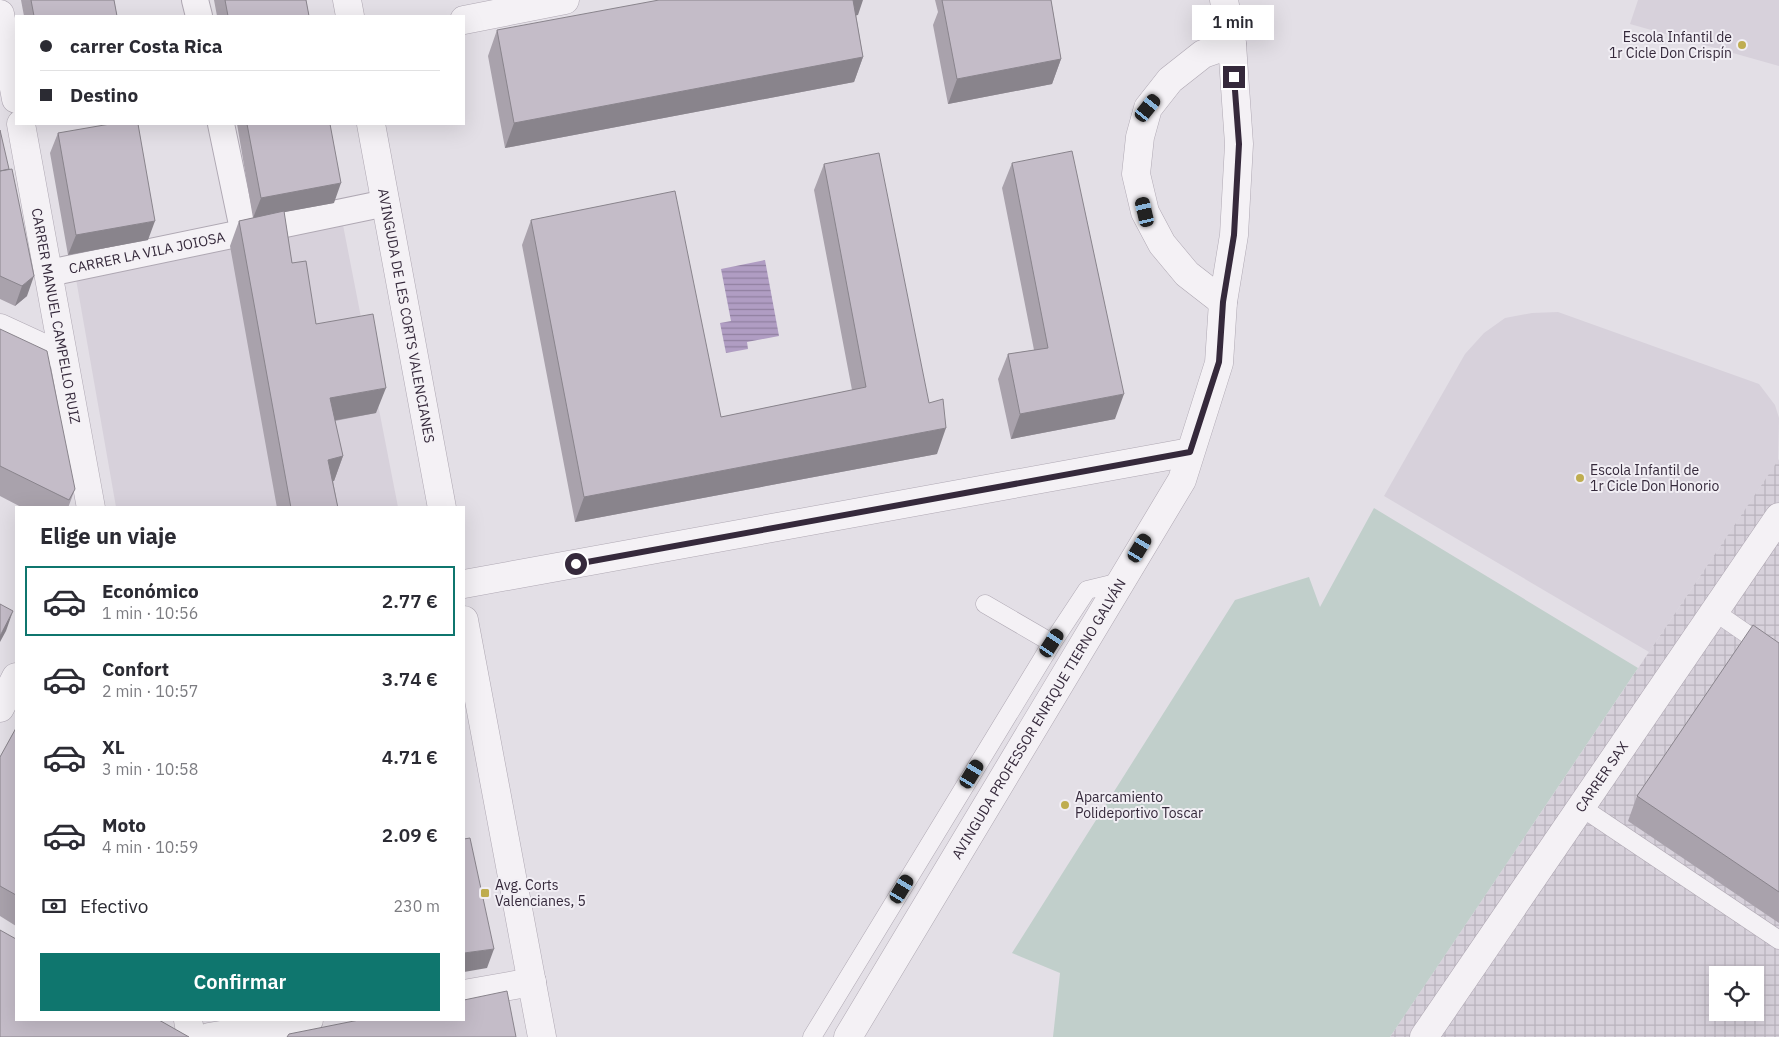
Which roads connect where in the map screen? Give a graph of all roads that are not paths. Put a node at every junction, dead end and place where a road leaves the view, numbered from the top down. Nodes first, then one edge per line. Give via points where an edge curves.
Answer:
1 (195, 0) edge
2 (347, 0) edge
3 (565, 0) edge
4 (1224, 0) edge
5 (0, 14) edge
6 (198, 15) edge
7 (350, 15) edge
8 (465, 20) edge
9 (1232, 44) junction
10 (15, 94) edge
11 (21, 125) edge
12 (221, 125) edge
13 (371, 125) edge
14 (386, 204) junction
15 (244, 234) junction
16 (49, 273) junction
17 (1223, 302) junction
18 (0, 328) edge
19 (63, 356) junction
20 (1190, 452) junction
21 (91, 506) edge
22 (442, 506) edge
23 (1779, 517) edge
24 (1120, 582) junction
25 (465, 584) edge
26 (985, 604) dead end
27 (1715, 612) junction
28 (465, 625) edge
29 (1052, 643) junction
30 (1779, 656) edge
31 (15, 679) edge
32 (0, 708) edge
33 (1581, 807) junction
34 (1779, 940) edge
35 (532, 982) junction
36 (465, 994) edge
37 (305, 1021) edge
38 (179, 1027) edge
39 (260, 1032) edge
40 (191, 1037) edge
41 (209, 1037) edge
42 (542, 1037) edge
43 (812, 1037) edge
44 (848, 1037) edge
45 (1424, 1037) edge

1 - 6 street
2 - 7 street
3 - 8 street
4 - 9 street, AVINGUDA PROFESSOR ENRIQUE TIERNO GALVÁN
5 - 10 street
9 - 17 street, AVINGUDA PROFESSOR ENRIQUE TIERNO GALVÁN via 1239,144 1234,235
9 - 17 street via 1203,54 1170,80 1148,108 1140,137 1136,174 1145,212 1162,244 1187,274
11 - 16 street, CARRER MANUEL CAMPELLO RUIZ
12 - 15 street, CARRER LA VILA JOIOSA
13 - 14 street, AVINGUDA DE LES CORTS VALENCIANES
14 - 15 street, CARRER LA VILA JOIOSA
14 - 22 street, AVINGUDA DE LES CORTS VALENCIANES
15 - 16 street, CARRER LA VILA JOIOSA
16 - 19 street, CARRER MANUEL CAMPELLO RUIZ
17 - 20 street, AVINGUDA PROFESSOR ENRIQUE TIERNO GALVÁN via 1219,362
18 - 19 street
19 - 21 street, CARRER MANUEL CAMPELLO RUIZ
20 - 24 street, AVINGUDA PROFESSOR ENRIQUE TIERNO GALVÁN via 1182,480
20 - 25 street
23 - 27 street, CARRER SAX
24 - 29 lane via 1087,590
24 - 44 street, AVINGUDA PROFESSOR ENRIQUE TIERNO GALVÁN
26 - 29 lane
27 - 30 lane
27 - 33 street, CARRER SAX
28 - 35 street
29 - 43 lane
31 - 32 street
33 - 34 lane
33 - 45 street, CARRER SAX
35 - 36 street
35 - 42 street
37 - 39 street
38 - 40 street
39 - 41 street

